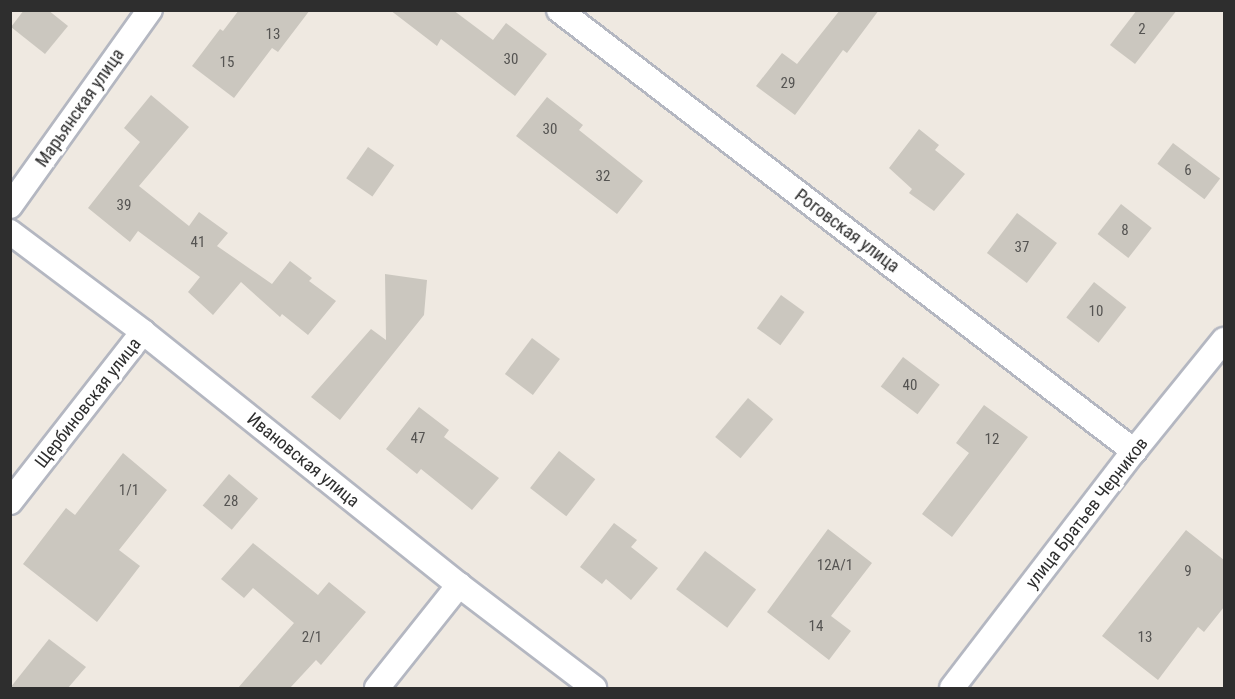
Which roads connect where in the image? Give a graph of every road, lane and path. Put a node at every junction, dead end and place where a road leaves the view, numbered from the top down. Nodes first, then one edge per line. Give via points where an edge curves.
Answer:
1 (150, 10) edge
2 (559, 10) edge
3 (10, 207) edge
4 (10, 232) edge
5 (142, 332) junction
6 (1224, 339) edge
7 (1134, 451) junction
8 (10, 502) edge
9 (459, 585) junction
10 (377, 688) edge
11 (594, 688) edge
12 (952, 688) edge

1 - 3 street, Марьянская улица
2 - 7 street, Роговская улица
4 - 5 street, Ивановская улица
5 - 8 street, Щербиновская улица
5 - 9 street, Ивановская улица
6 - 7 street, улица Братьев Черников
7 - 12 street, улица Братьев Черников
9 - 10 street
9 - 11 street, Ивановская улица

